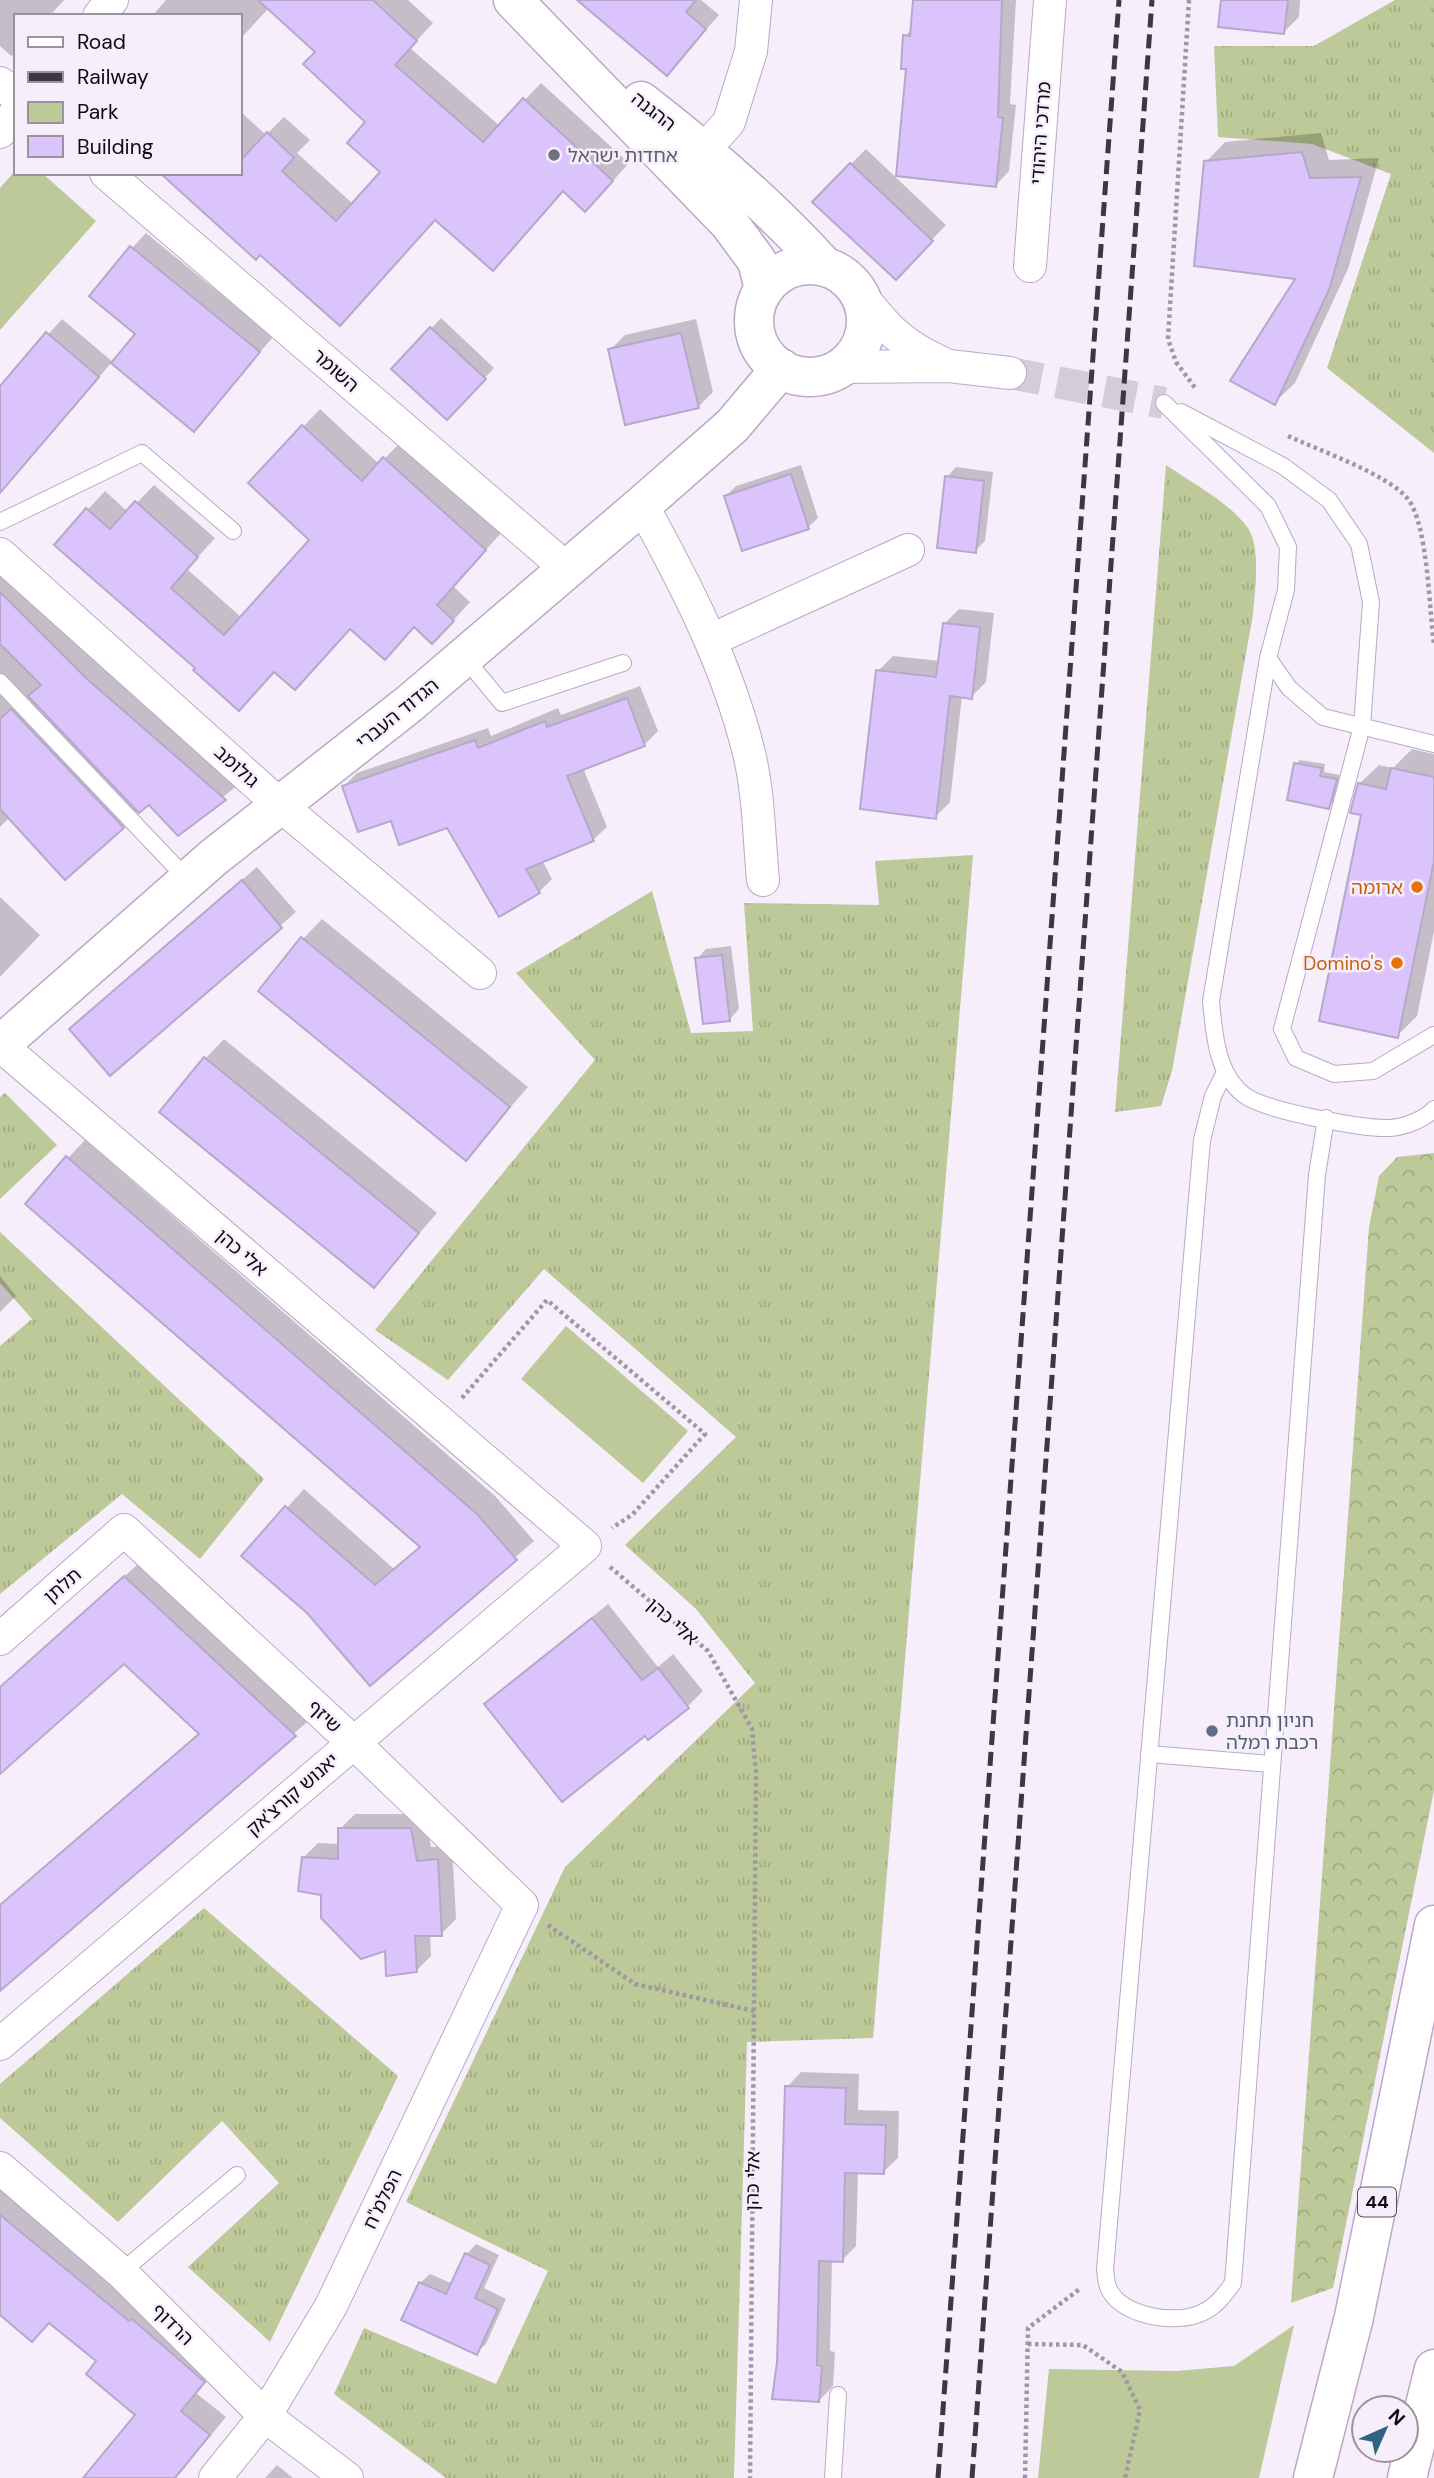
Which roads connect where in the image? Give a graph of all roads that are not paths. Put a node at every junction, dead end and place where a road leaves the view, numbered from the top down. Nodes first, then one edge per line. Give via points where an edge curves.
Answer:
1 (112, 0) edge
2 (755, 0) edge
3 (1050, 0) edge
4 (525, 10) edge
5 (101, 14) edge
6 (0, 83) edge
7 (14, 94) edge
8 (14, 115) edge
9 (0, 132) edge
10 (694, 161) junction
11 (108, 175) edge
12 (1030, 266) dead end
13 (825, 267) junction
14 (764, 289) junction
15 (859, 293) junction
16 (950, 366) junction
17 (842, 367) junction
18 (781, 368) junction
19 (1010, 373) tunnel mouth
20 (642, 505) junction
21 (0, 522) edge
22 (233, 531) dead end
23 (908, 551) dead end
24 (0, 554) edge
25 (566, 568) junction
26 (711, 640) junction
27 (463, 657) junction
28 (1268, 658) junction
29 (623, 663) dead end
30 (0, 681) edge
31 (1362, 726) junction
32 (1434, 744) edge
33 (280, 805) junction
34 (188, 880) junction
35 (763, 880) dead end
36 (480, 973) dead end
37 (1434, 1035) edge
38 (0, 1045) edge
39 (1225, 1073) junction
40 (1434, 1109) edge
41 (1326, 1118) junction
42 (124, 1530) joint
43 (585, 1546) joint
44 (0, 1639) edge
45 (353, 1742) junction
46 (1149, 1754) junction
47 (1271, 1764) junction
48 (522, 1905) joint
49 (1434, 1925) edge
50 (0, 2044) edge
51 (0, 2168) edge
52 (237, 2175) dead end
53 (121, 2272) junction
54 (1434, 2369) edge
55 (838, 2395) dead end
56 (265, 2416) junction
57 (215, 2478) edge
58 (347, 2478) edge
59 (834, 2478) edge
60 (1313, 2478) edge
61 (1406, 2478) edge

1 - 5 street
2 - 10 street via 751,51 740,94 729,122
3 - 12 street, מרדכי היהודי
4 - 10 main road, ההגנה
6 - 7 street
8 - 9 street
10 - 13 main road, ההגנה via 784,222
10 - 14 main road, ההגנה via 757,261
11 - 25 street, השומר
13 - 14 main road via 791,268
13 - 15 main road via 842,274
14 - 18 main road via 756,305 758,341
15 - 16 street via 912,350
15 - 17 main road via 866,321 864,338
16 - 17 street
16 - 19 street
17 - 18 main road via 812,377
18 - 20 main road, הגדוד העברי via 732,426
20 - 25 main road, הגדוד העברי
20 - 26 street
21 - 22 lane via 142,453
23 - 26 street
24 - 33 street, גולומב
25 - 27 main road, הגדוד העברי
26 - 35 street via 750,756
27 - 29 lane via 502,703
27 - 33 main road, הגדוד העברי
28 - 31 lane via 1289,688 1323,717
28 - 31 lane via 1286,590 1288,547 1268,506 1164,403 1283,466 1329,500 1359,544 1371,601
28 - 39 lane via 1211,1000
30 - 34 lane
31 - 32 lane
31 - 37 lane via 1282,1029 1296,1058 1334,1074 1373,1071
33 - 34 main road, הגדוד העברי
33 - 36 street, גולומב
34 - 38 main road, הגדוד העברי
38 - 43 street, אלי כהן
39 - 41 lane via 1244,1095 1280,1112
39 - 46 lane via 1213,1096 1202,1140
40 - 41 lane via 1427,1117 1391,1128
41 - 47 lane via 1317,1175
42 - 44 street, תלתן
42 - 45 street, שיזף
43 - 45 street, יאנוש קורצ'אק
45 - 48 street, שיזף
45 - 50 street, יאנוש קורצ'אק
46 - 47 lane
46 - 47 lane via 1105,2270 1116,2298 1147,2315 1171,2319 1207,2309 1233,2283
48 - 56 street, הפלמ"ח via 331,2306
49 - 60 main road, 44 via 1354,2317
51 - 53 street, הרדוף
52 - 53 lane
53 - 56 street, הרדוף
54 - 61 main road
55 - 59 lane
56 - 57 street, הפלמ"ח
56 - 58 street, הרדוף

